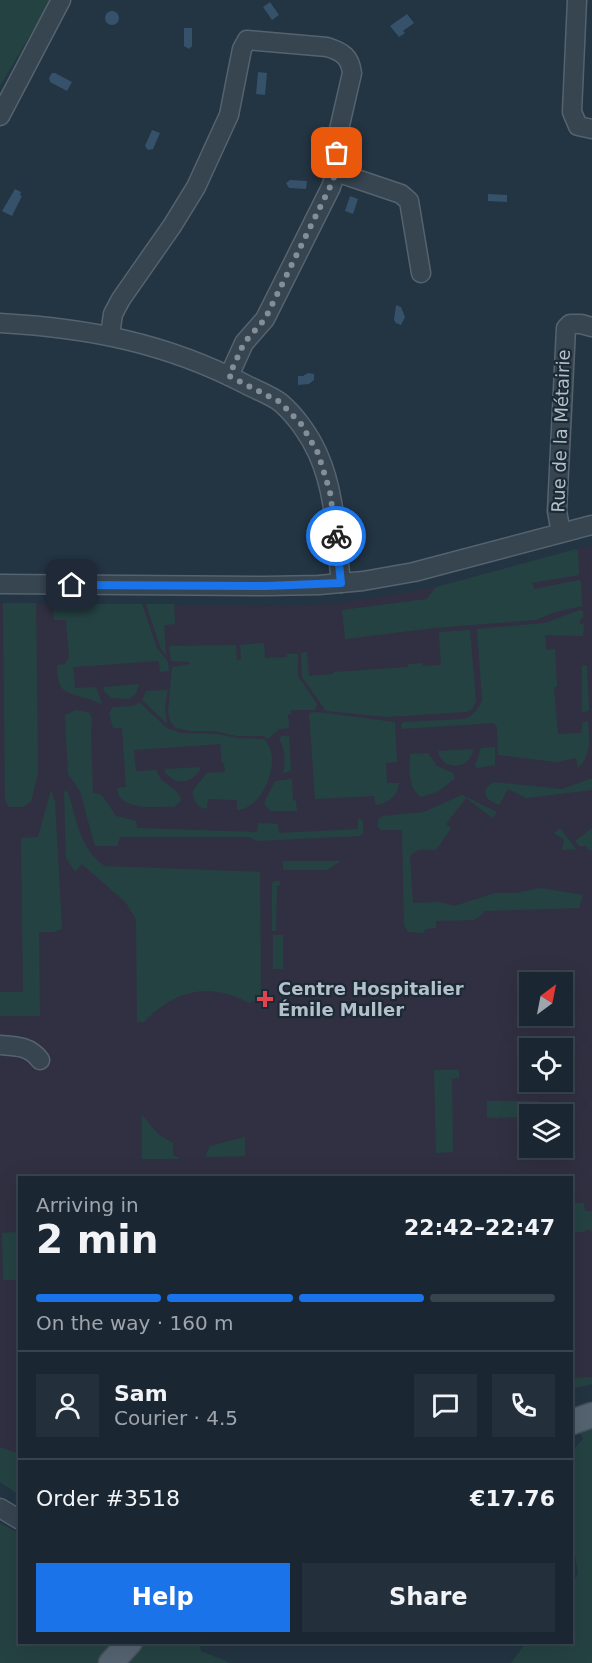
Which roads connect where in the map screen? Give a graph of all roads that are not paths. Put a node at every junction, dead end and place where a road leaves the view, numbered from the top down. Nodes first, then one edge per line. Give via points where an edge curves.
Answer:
1 (62, 0) edge
2 (577, 0) edge
3 (0, 116) edge
4 (585, 127) edge
5 (336, 172) junction
6 (422, 273) dead end
7 (0, 323) edge
8 (592, 327) edge
9 (110, 335) junction
10 (229, 376) junction
11 (592, 525) edge
12 (561, 533) junction
13 (341, 583) junction
14 (0, 584) edge
15 (0, 1045) edge
16 (40, 1060) dead end
17 (592, 1401) edge
18 (573, 1406) edge
19 (592, 1415) edge
20 (573, 1422) edge
21 (0, 1508) edge
22 (18, 1519) edge

1 - 3 street
2 - 4 street via 572,102 574,120
5 - 6 street via 401,194 409,201
5 - 9 street via 338,134 352,73 346,55 327,47 247,40 229,115 196,187 115,309
5 - 10 street via 265,319 244,343
7 - 9 street
8 - 12 street, Rue de la Métairie via 570,324 566,328 556,512
9 - 10 street via 163,350
10 - 13 street via 280,402 301,424 318,453 330,492
11 - 12 street
12 - 13 street via 414,572
13 - 14 street
15 - 16 street via 29,1049
17 - 18 main road
19 - 20 main road
21 - 22 street

